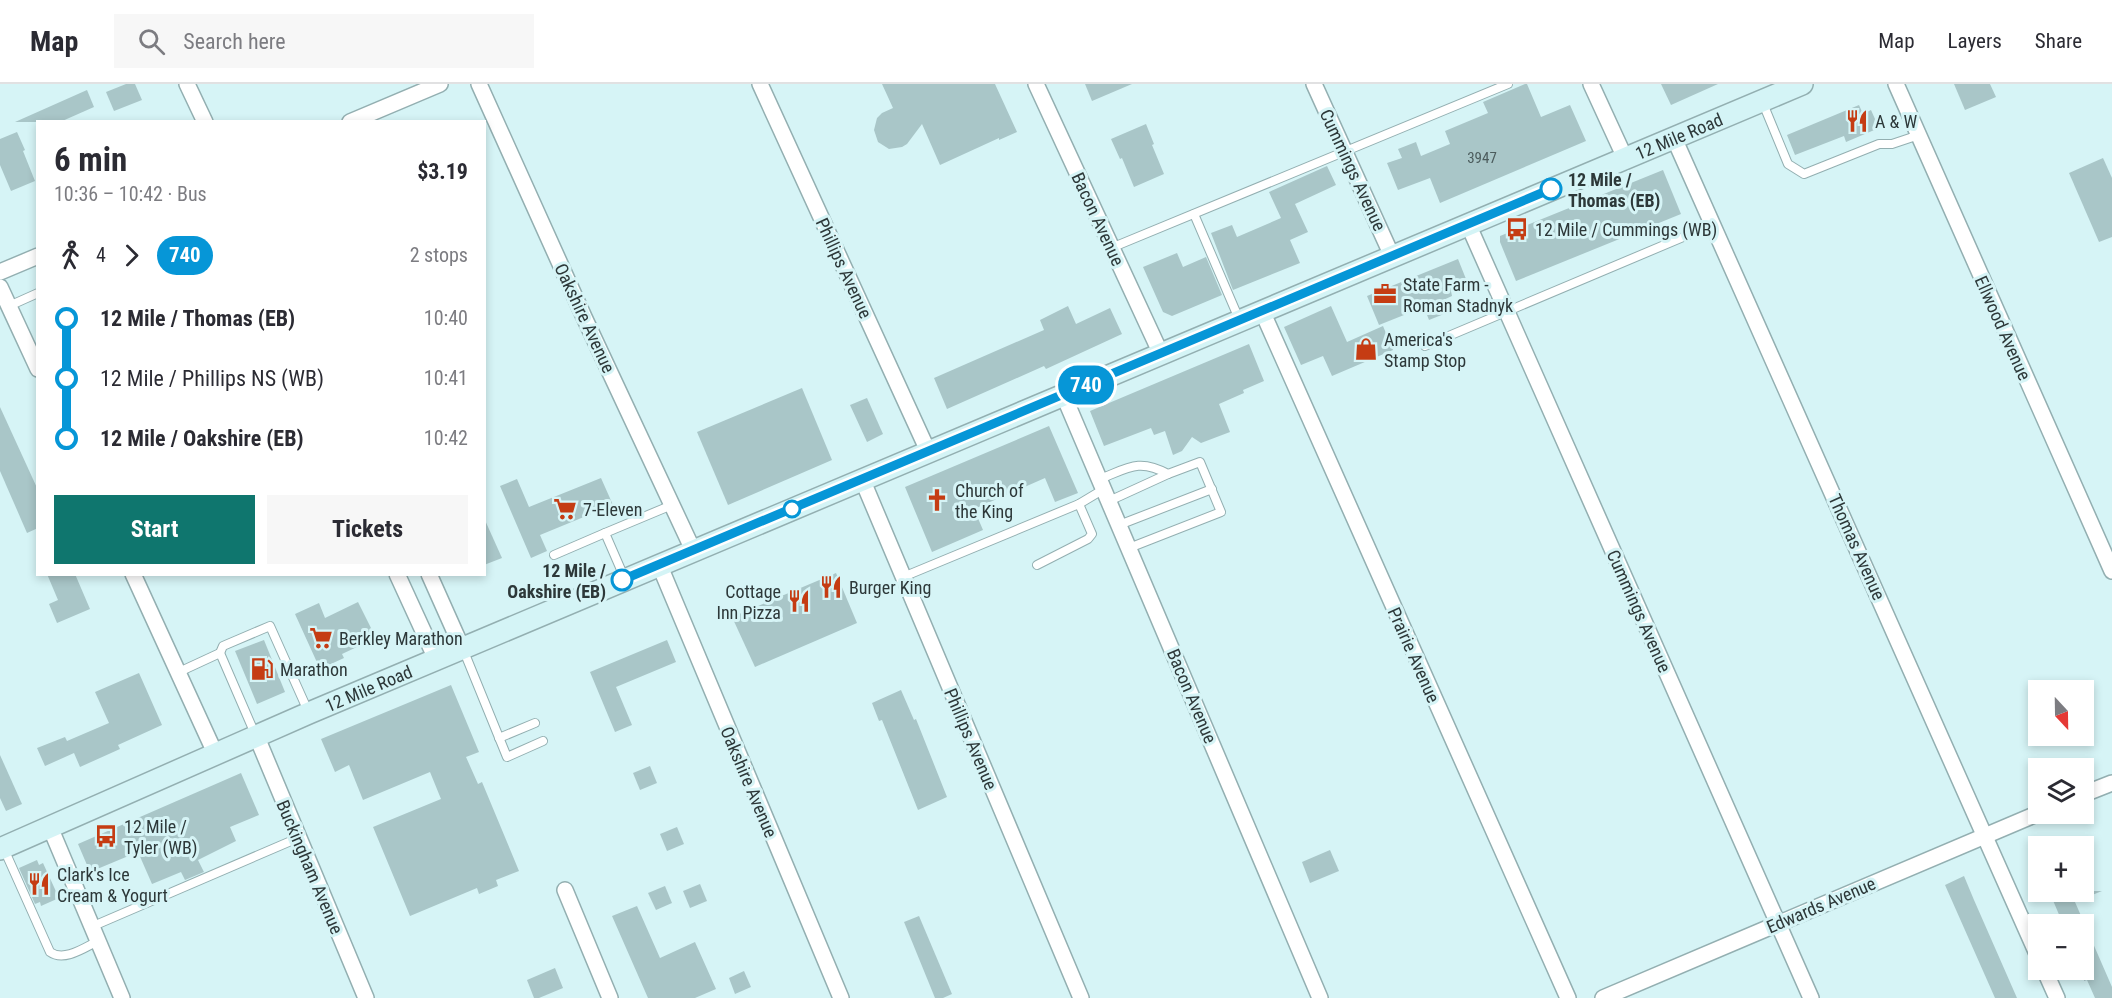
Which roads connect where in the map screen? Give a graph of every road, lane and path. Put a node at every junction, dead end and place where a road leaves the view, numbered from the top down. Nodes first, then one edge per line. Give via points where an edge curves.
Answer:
1 (187, 84) edge
2 (440, 84) edge
3 (479, 84) edge
4 (760, 84) edge
5 (1036, 84) edge
6 (1314, 84) edge
7 (1508, 84) edge
8 (1592, 84) edge
9 (1802, 84) edge
10 (1896, 84) edge
11 (1762, 101) junction
12 (204, 120) edge
13 (355, 120) edge
14 (1919, 135) junction
15 (1674, 138) junction
16 (1345, 152) junction
17 (1625, 158) junction
18 (1194, 214) junction
19 (1468, 224) junction
20 (1713, 224) junction
21 (1111, 248) junction
22 (1392, 256) junction
23 (36, 257) edge
24 (0, 272) edge
25 (0, 287) edge
26 (36, 294) edge
27 (9, 306) junction
28 (1508, 310) junction
29 (1262, 311) junction
30 (1239, 321) junction
31 (1425, 346) dead end
32 (1161, 354) junction
33 (36, 365) edge
34 (1064, 394) junction
35 (928, 451) junction
36 (1168, 474) junction
37 (862, 479) junction
38 (1212, 489) junction
39 (1104, 490) junction
40 (1079, 504) junction
41 (672, 505) junction
42 (1119, 525) junction
43 (605, 533) junction
44 (1129, 548) junction
45 (693, 550) junction
46 (554, 555) dead end
47 (659, 564) junction
48 (1037, 565) dead end
49 (2112, 571) edge
50 (134, 576) edge
51 (399, 576) edge
52 (430, 576) edge
53 (903, 577) junction
54 (625, 579) junction
55 (462, 648) junction
56 (220, 653) junction
57 (436, 659) junction
58 (179, 672) junction
59 (309, 712) junction
60 (535, 723) dead end
61 (256, 735) junction
62 (499, 738) junction
63 (543, 741) dead end
64 (215, 753) junction
65 (2112, 783) edge
66 (2094, 790) edge
67 (2028, 817) edge
68 (50, 827) junction
69 (1985, 835) junction
70 (298, 838) junction
71 (2, 848) edge
72 (565, 890) dead end
73 (1778, 923) junction
74 (2028, 933) edge
75 (95, 934) junction
76 (2049, 980) edge
77 (122, 998) edge
78 (366, 998) edge
79 (610, 998) edge
80 (841, 998) edge
81 (1081, 998) edge
82 (1320, 998) edge
83 (1568, 998) edge
84 (1603, 998) edge
85 (1811, 998) edge
86 (2057, 998) edge

1 - 12 street
2 - 13 street
3 - 41 street, Oakshire Avenue
4 - 35 street, Phillips Avenue
5 - 21 street, Bacon Avenue
6 - 16 street, Cummings Avenue
7 - 16 lane
8 - 17 street
9 - 11 main road, 12 Mile Road
10 - 14 street, Ellwood Avenue
11 - 14 lane via 1788,164 1804,174 1879,144
11 - 15 main road, 12 Mile Road
14 - 49 street, Ellwood Avenue
15 - 17 main road, 12 Mile Road
15 - 20 street, Thomas Avenue
16 - 18 lane
16 - 22 street, Cummings Avenue
17 - 19 main road, 12 Mile Road
18 - 21 lane
18 - 30 lane
19 - 22 main road, 12 Mile Road
19 - 28 street, Cummings Avenue
20 - 28 lane
20 - 69 street, Thomas Avenue
21 - 32 street, Bacon Avenue
22 - 29 main road, 12 Mile Road
23 - 24 street
25 - 27 street
26 - 27 lane
27 - 33 street
28 - 31 lane
28 - 73 street, Cummings Avenue
29 - 30 main road, 12 Mile Road
29 - 83 street, Prairie Avenue
30 - 32 main road, 12 Mile Road
32 - 34 main road, 12 Mile Road
34 - 35 main road, 12 Mile Road
34 - 39 street, Bacon Avenue
35 - 37 main road, 12 Mile Road
36 - 38 lane via 1200,462
36 - 39 lane
36 - 39 lane via 1152,466 1132,466
37 - 45 main road, 12 Mile Road
37 - 53 street, Phillips Avenue
38 - 42 lane
38 - 44 lane via 1221,512
39 - 40 lane
39 - 42 street, Bacon Avenue
40 - 48 lane via 1092,534
40 - 53 lane
41 - 43 lane
41 - 45 street, Oakshire Avenue
42 - 44 street, Bacon Avenue
43 - 46 lane
43 - 54 lane
44 - 82 street, Bacon Avenue
45 - 47 main road, 12 Mile Road
47 - 54 main road, 12 Mile Road
47 - 80 street, Oakshire Avenue
50 - 58 street
51 - 57 street
52 - 55 street
53 - 81 street, Phillips Avenue
54 - 55 main road, 12 Mile Road
55 - 57 main road, 12 Mile Road
55 - 62 lane
56 - 58 lane
56 - 59 lane via 223,646 270,626
56 - 61 lane
57 - 59 main road, 12 Mile Road
58 - 64 street
59 - 61 main road, 12 Mile Road
60 - 62 lane
61 - 64 main road, 12 Mile Road
61 - 70 street, Buckingham Avenue
62 - 63 lane via 507,757
64 - 68 main road, 12 Mile Road
65 - 66 street
67 - 69 street, Edwards Avenue
68 - 71 main road, 12 Mile Road
68 - 75 street
69 - 73 street, Edwards Avenue
69 - 74 street, Thomas Avenue
70 - 75 lane
70 - 78 street, Buckingham Avenue
71 - 75 lane via 50,952 65,956
72 - 79 street
73 - 84 street, Edwards Avenue
73 - 85 street, Cummings Avenue
75 - 77 street
76 - 86 street

